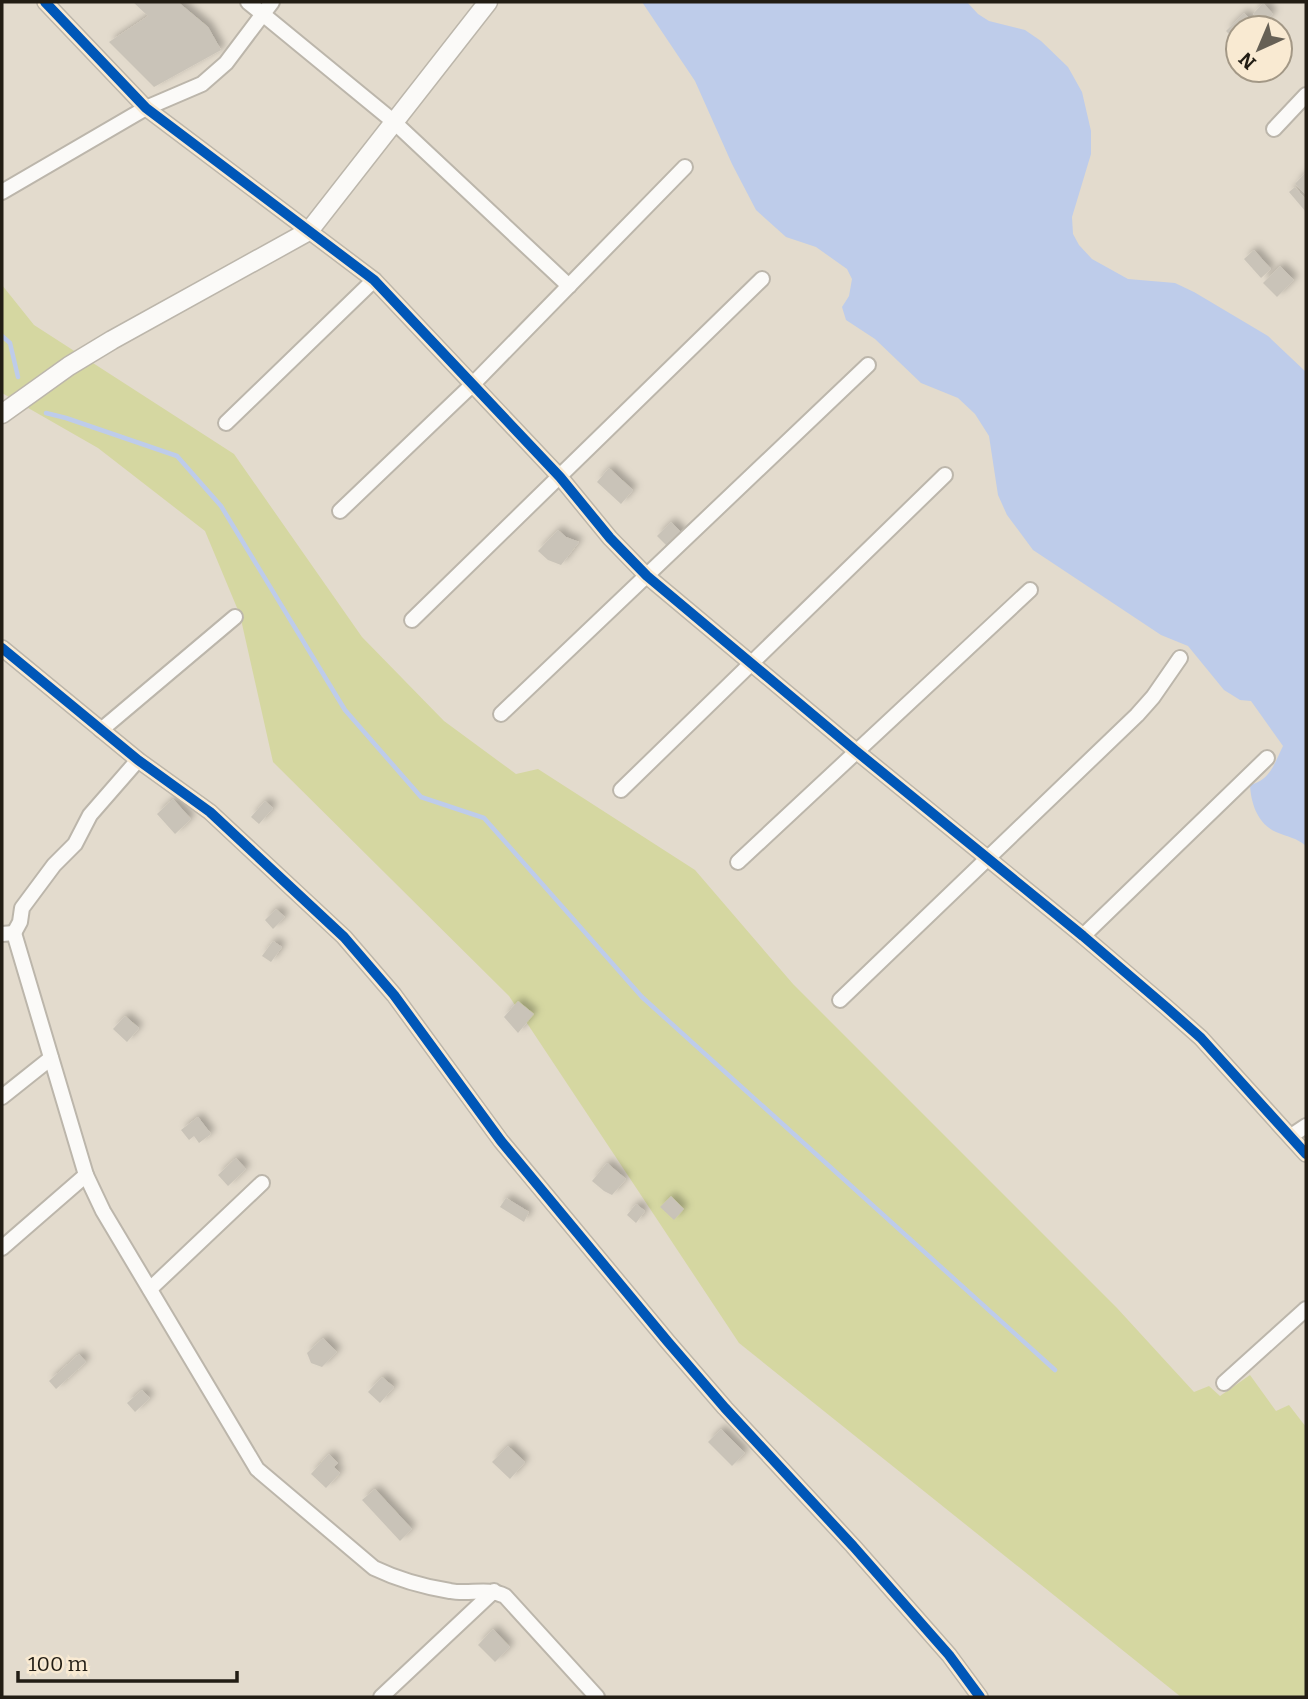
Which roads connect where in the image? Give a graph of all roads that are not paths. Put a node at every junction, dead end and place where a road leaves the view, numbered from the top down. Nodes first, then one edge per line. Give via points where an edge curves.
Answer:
1 (45, 2) edge
2 (248, 2) edge
3 (272, 2) edge
4 (488, 2) edge
5 (262, 14) junction
6 (1306, 95) edge
7 (146, 108) junction
8 (393, 121) junction
9 (1274, 129) dead end
10 (685, 167) dead end
11 (2, 192) edge
12 (309, 231) junction
13 (762, 279) dead end
14 (374, 280) junction
15 (569, 286) junction
16 (868, 365) dead end
17 (472, 385) junction
18 (2, 414) edge
19 (226, 423) dead end
20 (945, 475) dead end
21 (560, 477) junction
22 (340, 511) dead end
23 (647, 576) junction
24 (1030, 590) dead end
25 (235, 617) dead end
26 (412, 620) dead end
27 (2, 649) edge
28 (1180, 658) dead end
29 (752, 663) junction
30 (501, 714) dead end
31 (101, 730) junction
32 (856, 751) junction
33 (1267, 758) dead end
34 (138, 760) junction
35 (621, 790) dead end
36 (989, 859) junction
37 (738, 862) dead end
38 (8, 934) edge
39 (1083, 936) junction
40 (840, 1000) dead end
41 (51, 1058) junction
42 (2, 1097) edge
43 (1306, 1126) edge
44 (1291, 1136) junction
45 (1306, 1154) edge
46 (86, 1175) junction
47 (262, 1184) dead end
48 (2, 1248) edge
49 (150, 1289) junction
50 (1306, 1309) edge
51 (1224, 1383) dead end
52 (494, 1591) junction
53 (381, 1697) edge
54 (597, 1697) edge
55 (980, 1697) edge

1 - 7 street
2 - 5 street
3 - 5 street
4 - 8 street
5 - 7 street via 226,63 202,84
5 - 8 street
6 - 9 street
7 - 11 street
7 - 12 street
8 - 12 street
8 - 15 street
10 - 15 street
12 - 14 street
12 - 18 street via 112,340
13 - 21 street
14 - 17 street
14 - 19 street
15 - 17 street
16 - 23 street
17 - 21 street
17 - 22 street
20 - 29 street
21 - 23 street
21 - 26 street
23 - 29 street
23 - 30 street
24 - 32 street
25 - 31 street
27 - 31 street
28 - 36 street via 1137,715
29 - 32 street
29 - 35 street
31 - 34 street
32 - 36 street
32 - 37 street
33 - 39 street
34 - 38 street via 90,816 75,844 54,865
34 - 55 street via 210,812 344,937 394,995 501,1141 660,1332 949,1654
36 - 39 street
36 - 40 street
38 - 41 street
39 - 44 street via 1201,1038
41 - 42 street
41 - 46 street
43 - 44 street
44 - 45 street
46 - 48 street
46 - 49 street
47 - 49 street
49 - 52 street via 257,1469 276,1486 374,1568 451,1592
50 - 51 street
52 - 53 street
52 - 54 street via 505,1596

